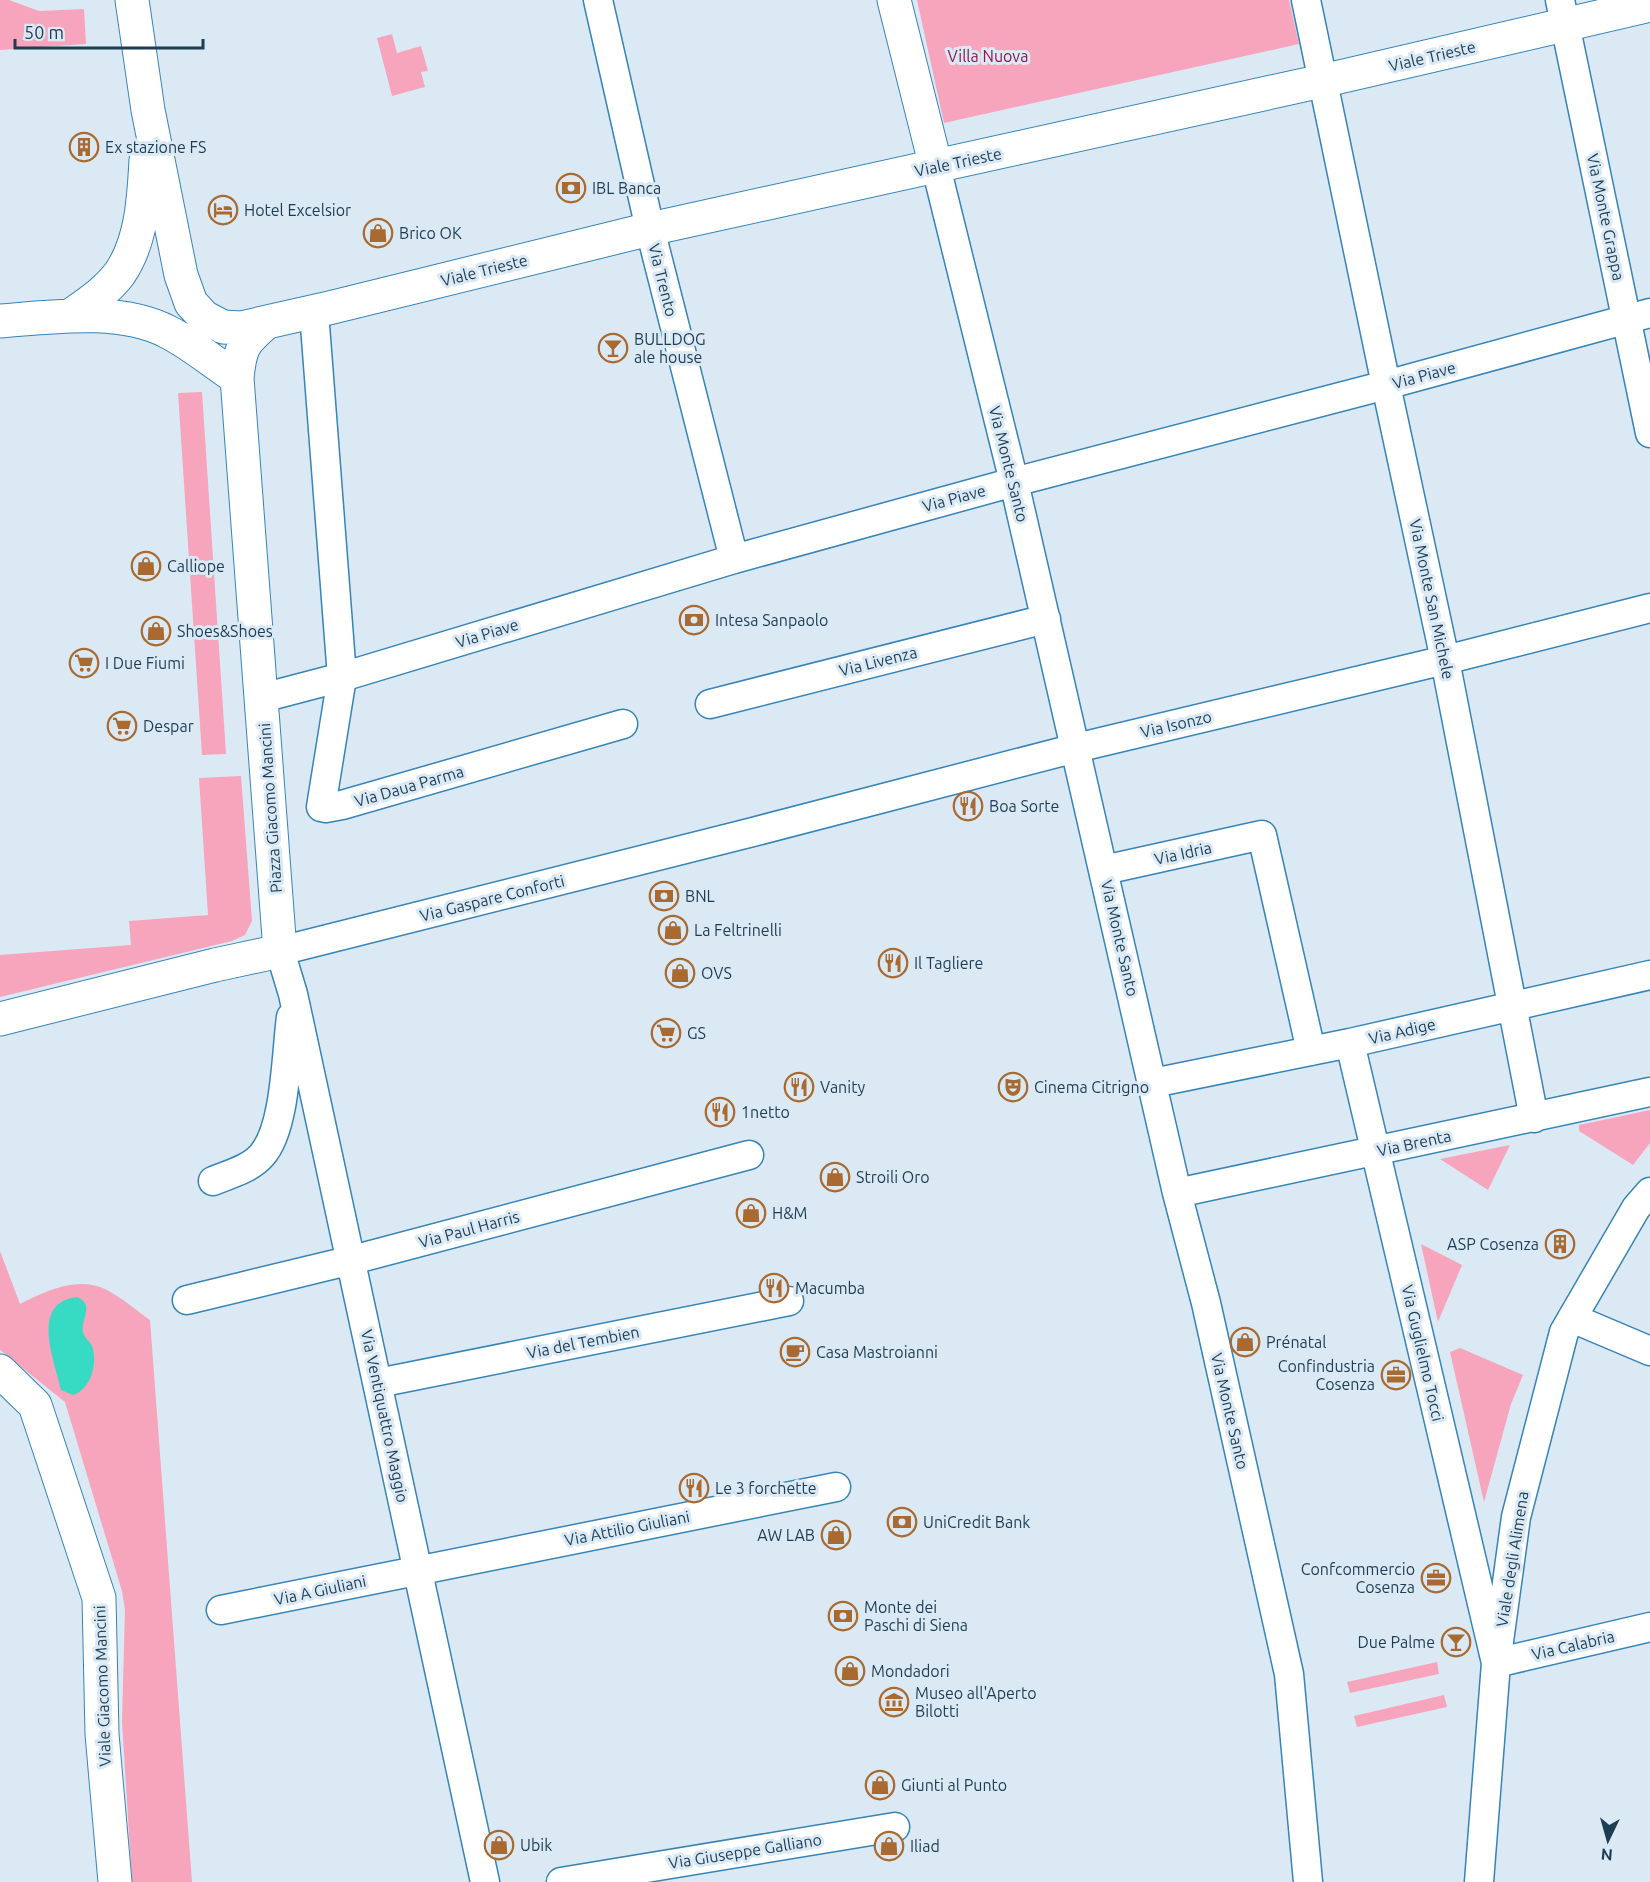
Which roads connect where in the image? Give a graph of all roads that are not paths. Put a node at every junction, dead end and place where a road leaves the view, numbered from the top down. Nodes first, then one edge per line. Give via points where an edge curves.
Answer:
1 (132, 0) edge
2 (598, 0) edge
3 (894, 0) edge
4 (1306, 0) edge
5 (1650, 5) edge
6 (1563, 13) edge
7 (1322, 81) junction
8 (148, 110) junction
9 (936, 167) junction
10 (650, 229) junction
11 (314, 312) junction
12 (70, 316) junction
13 (1639, 316) edge
14 (0, 321) edge
15 (266, 323) junction
16 (237, 378) junction
17 (1386, 385) junction
18 (1650, 433) edge
19 (1014, 482) junction
20 (734, 560) junction
21 (1650, 608) edge
22 (1046, 619) junction
23 (1445, 660) junction
24 (342, 677) junction
25 (262, 698) junction
26 (710, 704) dead end
27 (623, 724) dead end
28 (1076, 748) junction
29 (704, 845) joint
30 (1104, 870) junction
31 (280, 951) junction
32 (1650, 975) edge
33 (293, 994) junction
34 (1513, 1005) junction
35 (0, 1019) edge
36 (1350, 1043) junction
37 (1311, 1051) junction
38 (1153, 1083) junction
39 (1650, 1092) edge
40 (1534, 1118) junction
41 (1375, 1151) junction
42 (749, 1155) dead end
43 (213, 1181) dead end
44 (1650, 1192) edge
45 (1177, 1193) junction
46 (352, 1260) junction
47 (187, 1300) dead end
48 (789, 1301) dead end
49 (1572, 1318) junction
50 (1650, 1351) edge
51 (0, 1371) edge
52 (378, 1383) junction
53 (836, 1487) dead end
54 (418, 1570) junction
55 (221, 1610) dead end
56 (1650, 1627) edge
57 (1496, 1663) junction
58 (895, 1827) dead end
59 (114, 1882) edge
60 (485, 1882) edge
61 (561, 1882) edge
62 (1308, 1882) edge
63 (1479, 1882) edge

1 - 8 street
2 - 10 street, Via Trento
3 - 9 street, Via Monte Santo
4 - 7 street, Via Monte San Michele
5 - 6 street, Viale Trieste
6 - 7 street, Viale Trieste
6 - 13 street, Via Monte Grappa
7 - 9 street, Viale Trieste
7 - 17 street, Via Monte San Michele
8 - 12 street via 144,187 135,241 120,273
8 - 15 street, Viale Trieste via 181,275 192,303 204,317 223,327
9 - 10 street, Viale Trieste
9 - 19 street, Via Monte Santo
10 - 11 street, Viale Trieste
10 - 20 street, Via Trento
11 - 15 street, Viale Trieste
11 - 24 street
12 - 14 street
12 - 16 street via 121,318 154,326
13 - 17 street, Via Piave
13 - 18 street, Via Monte Grappa
15 - 16 street, Piazza Giacomo Mancini via 250,336 239,354
16 - 25 street, Piazza Giacomo Mancini
17 - 19 street, Via Piave
17 - 23 street, Via Monte San Michele
19 - 20 street, Via Piave
19 - 22 street, Via Monte Santo
20 - 24 street, Via Piave
21 - 23 street, Via Isonzo
22 - 26 street, Via Livenza
22 - 28 street, Via Monte Santo
23 - 28 street, Via Isonzo
23 - 34 street, Via Monte San Michele
24 - 25 street, Via Piave
24 - 27 street, Via Daua Parma via 323,808
25 - 31 street, Piazza Giacomo Mancini
28 - 29 street, Via Isonzo
28 - 30 street, Via Monte Santo
29 - 31 street, Via Gaspare Conforti
30 - 37 street, Via Idria via 1262,835
30 - 38 street, Via Monte Santo
31 - 33 street, Via Ventiquattro Maggio
31 - 35 street
32 - 34 street, Via Adige
33 - 43 street via 273,1138 261,1156
33 - 46 street, Via Ventiquattro Maggio
34 - 36 street, Via Adige
34 - 40 street, Via Monte San Michele
36 - 37 street, Via Adige
36 - 41 street, Via Guglielmo Tocci
37 - 38 street, Via Adige
38 - 45 street, Via Monte Santo
39 - 40 street, Via Brenta
40 - 41 street, Via Brenta
41 - 45 street, Via Brenta
41 - 57 street, Via Guglielmo Tocci
42 - 46 street, Via Paul Harris
44 - 49 street, Viale degli Alimena via 1636,1208
45 - 62 street, Via Monte Santo via 1206,1303 1289,1674
46 - 47 street, Via Paul Harris
46 - 52 street, Via Ventiquattro Maggio
48 - 52 street, Via del Tembien
49 - 50 street
49 - 57 street, Viale degli Alimena via 1564,1332 1516,1517
51 - 59 street, Viale Giacomo Mancini via 34,1405 99,1598 102,1734
52 - 54 street, Via Ventiquattro Maggio
53 - 54 street, Via Attilio Giuliani
54 - 55 street, Via A Giuliani
54 - 60 street, Via Ventiquattro Maggio
56 - 57 street, Via Calabria
57 - 63 street, Viale degli Alimena
58 - 61 street, Via Giuseppe Galliano

